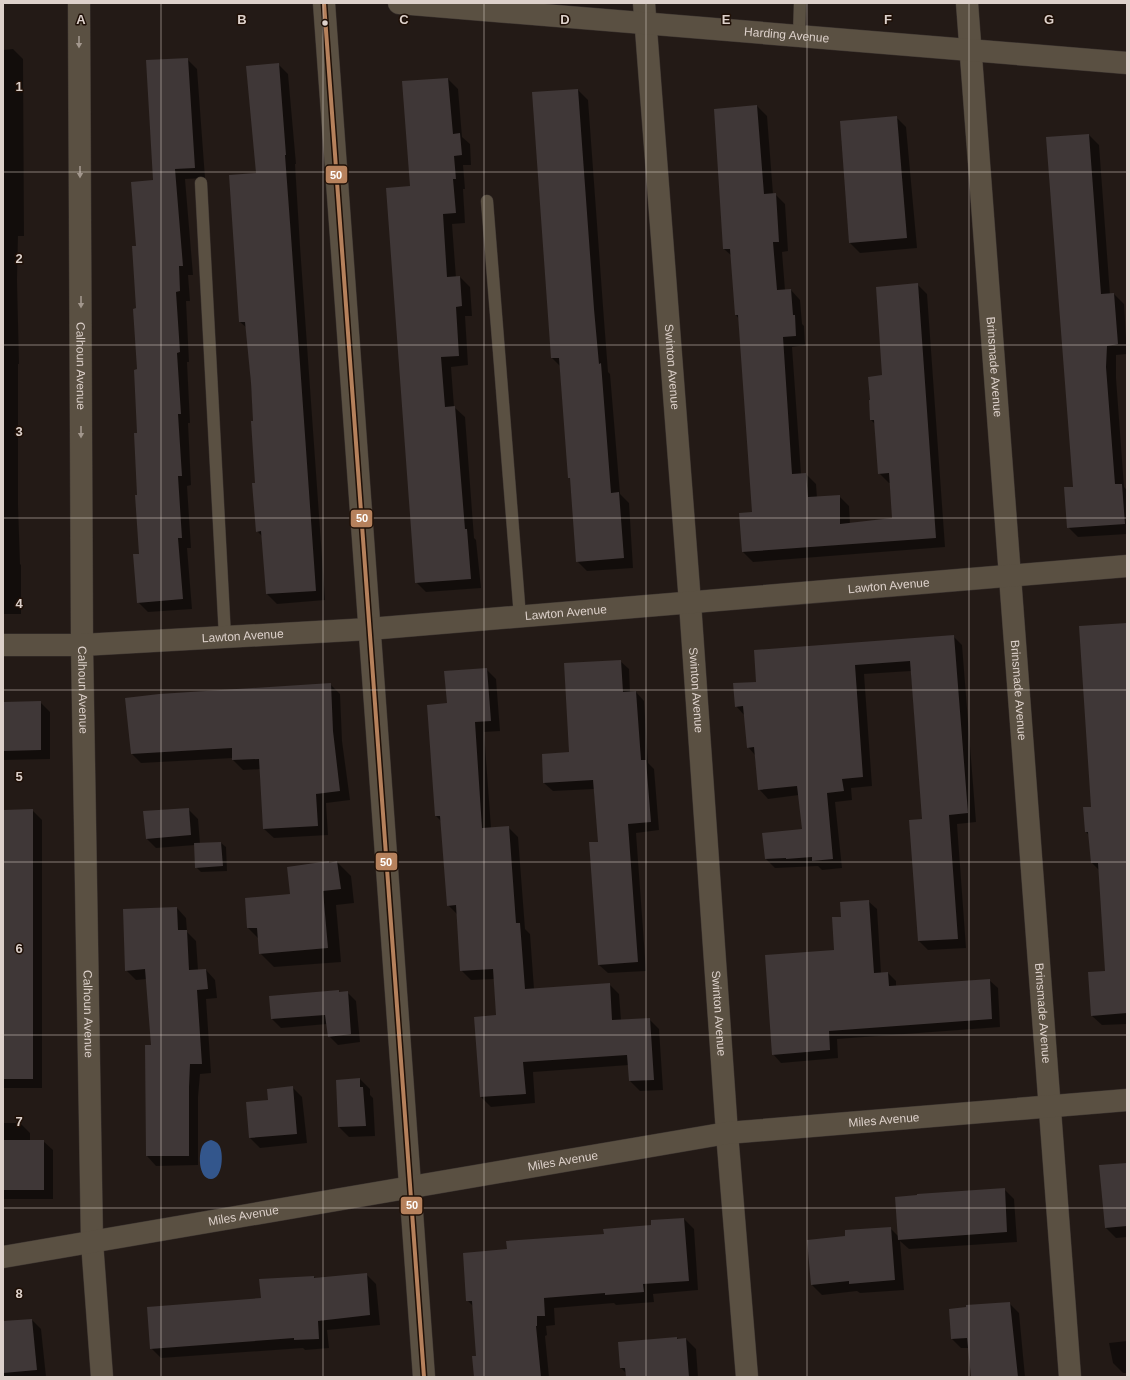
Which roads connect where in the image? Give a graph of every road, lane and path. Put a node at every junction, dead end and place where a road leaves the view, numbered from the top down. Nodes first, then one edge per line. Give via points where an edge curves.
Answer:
1 (79, 3) edge
2 (324, 3) edge
3 (399, 3) edge
4 (800, 3) edge
5 (967, 3) edge
6 (645, 13) edge
7 (799, 36) junction
8 (970, 50) junction
9 (1127, 62) edge
10 (201, 183) dead end
11 (487, 201) dead end
12 (1127, 566) edge
13 (1009, 576) junction
14 (690, 603) junction
15 (520, 617) junction
16 (369, 629) junction
17 (225, 637) junction
18 (3, 645) edge
19 (82, 645) junction
20 (1127, 1100) edge
21 (1050, 1106) junction
22 (727, 1133) junction
23 (409, 1188) junction
24 (92, 1242) junction
25 (3, 1258) edge
26 (102, 1377) edge
27 (424, 1377) edge
28 (747, 1377) edge
29 (1070, 1377) edge

1 -> 19 street, Calhoun Avenue
2 - 16 street
3 - 6 street, Harding Avenue
4 - 7 lane
5 - 8 street, Brinsmade Avenue
6 - 7 street, Harding Avenue
6 - 14 street, Swinton Avenue
7 - 8 street, Harding Avenue
8 - 9 street, Harding Avenue
8 - 13 street, Brinsmade Avenue
10 - 17 lane
11 - 15 lane
12 - 13 street, Lawton Avenue
13 - 14 street, Lawton Avenue
13 - 21 street, Brinsmade Avenue
14 - 15 street, Lawton Avenue
14 - 22 street, Swinton Avenue
15 - 16 street, Lawton Avenue
16 - 17 street, Lawton Avenue
16 - 23 street
17 - 19 street, Lawton Avenue
18 - 19 street, Lawton Avenue
19 - 24 street, Calhoun Avenue
20 - 21 street, Miles Avenue
21 - 22 street, Miles Avenue
21 - 29 street, Brinsmade Avenue
22 - 23 street, Miles Avenue
22 - 28 street, Swinton Avenue
23 - 24 street, Miles Avenue
23 - 27 street
24 - 25 street, Miles Avenue
24 - 26 street, Calhoun Avenue

